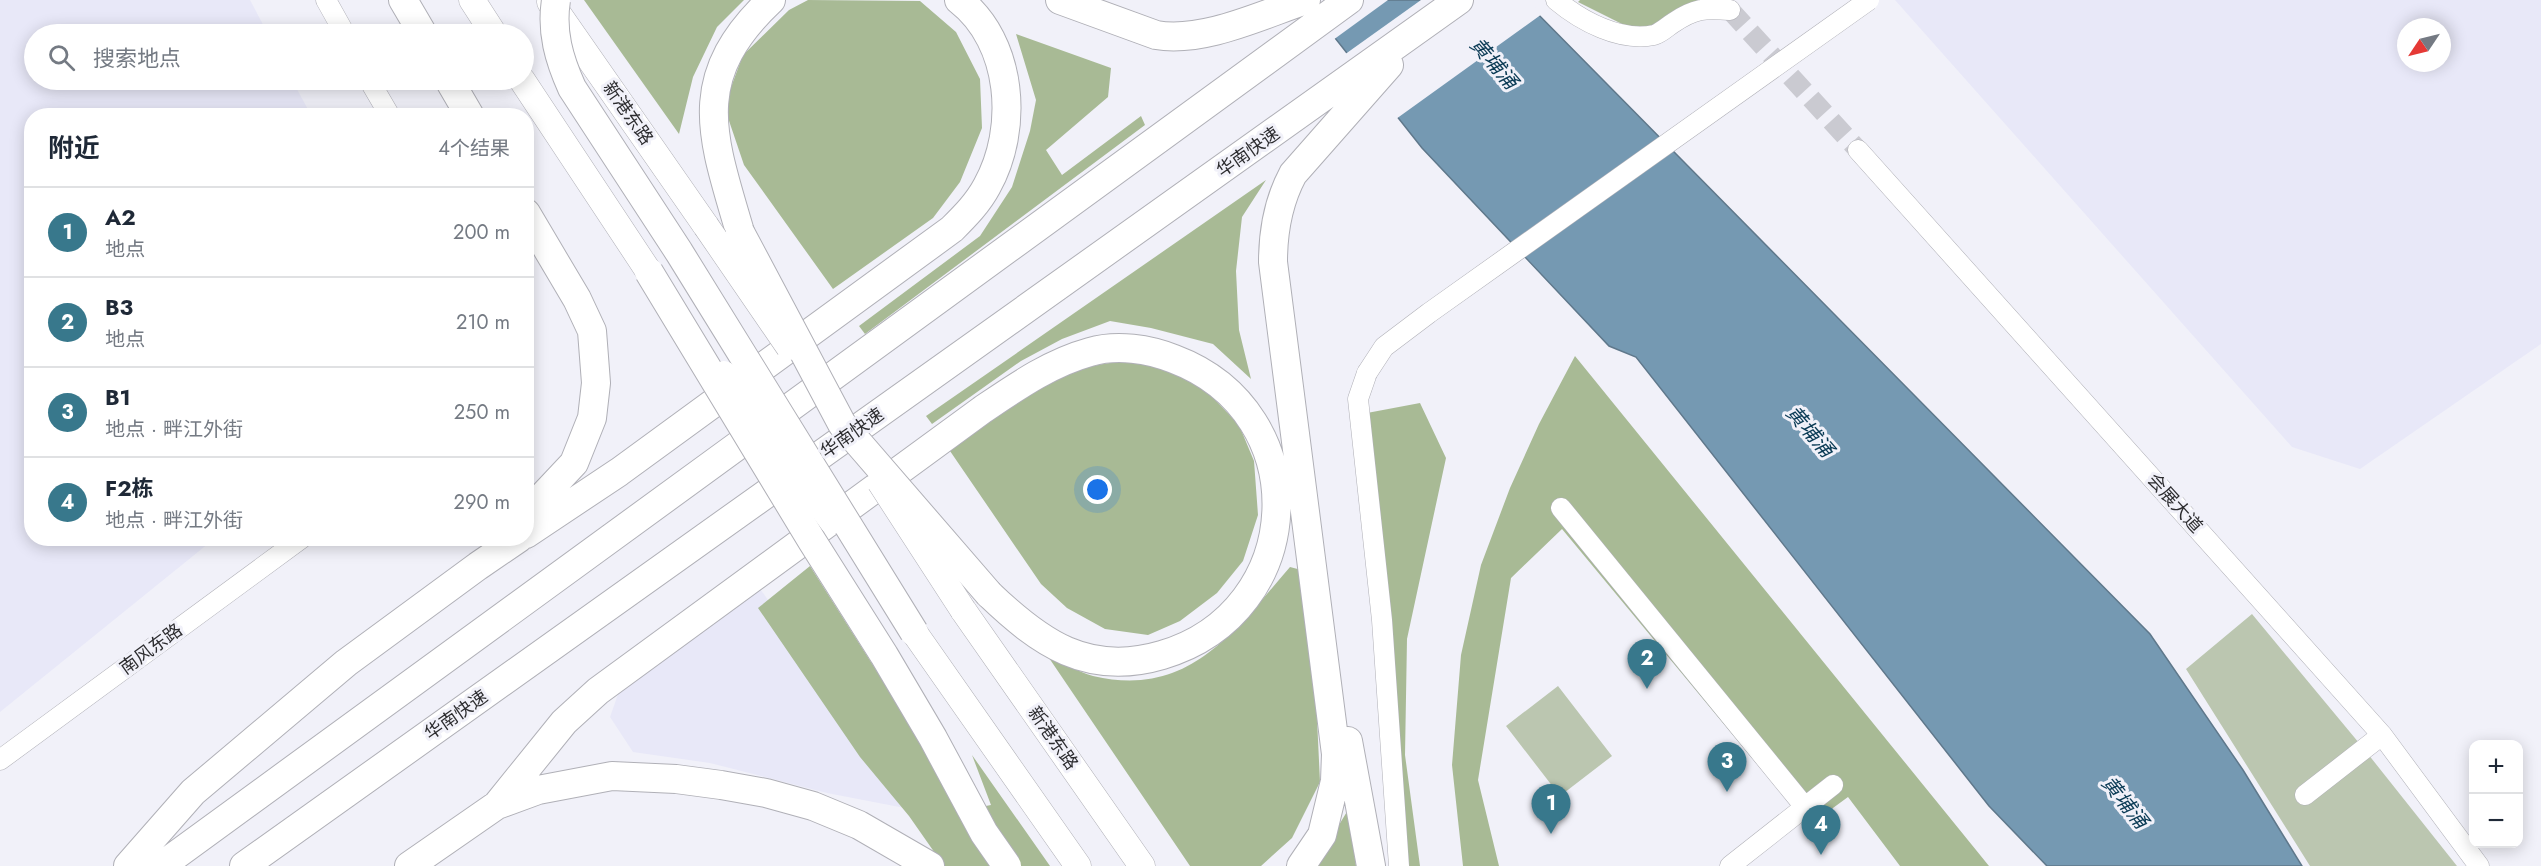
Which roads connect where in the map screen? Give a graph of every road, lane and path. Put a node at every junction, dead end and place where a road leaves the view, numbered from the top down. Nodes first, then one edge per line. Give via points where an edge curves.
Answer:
1 (326, 0) edge
2 (403, 0) edge
3 (472, 0) edge
4 (549, 0) edge
5 (556, 0) edge
6 (771, 0) edge
7 (959, 0) edge
8 (1060, 0) edge
9 (1306, 0) edge
10 (1349, 0) edge
11 (1459, 0) edge
12 (1556, 0) edge
13 (1869, 0) edge
14 (1731, 10) tunnel mouth
15 (339, 24) edge
16 (417, 24) edge
17 (488, 24) edge
18 (375, 90) edge
19 (455, 90) edge
20 (529, 90) edge
21 (1334, 107) junction
22 (385, 108) edge
23 (465, 108) edge
24 (1858, 150) tunnel mouth
25 (534, 226) edge
26 (649, 272) junction
27 (842, 424) junction
28 (534, 506) edge
29 (1561, 508) dead end
30 (1306, 510) junction
31 (534, 529) edge
32 (291, 546) edge
33 (497, 546) edge
34 (507, 546) edge
35 (478, 566) junction
36 (914, 632) junction
37 (2382, 735) junction
38 (0, 760) edge
39 (1833, 785) dead end
40 (2305, 795) dead end
41 (497, 806) junction
42 (1805, 807) junction
43 (128, 866) edge
44 (161, 866) edge
45 (244, 866) edge
46 (409, 866) edge
47 (930, 866) edge
48 (1007, 866) edge
49 (1078, 866) edge
50 (1142, 866) edge
51 (1301, 866) edge
52 (1371, 866) edge
53 (1400, 866) edge
54 (1730, 866) edge
55 (2479, 866) edge

1 - 15 street
2 - 16 highway
3 - 17 main road
4 - 27 main road, 新港东路, bridge
5 - 36 highway, bridge via 553,18 558,51 572,88 679,252
6 - 27 highway, bridge via 747,23 730,50 714,95 717,149 740,232
7 - 31 highway via 992,40 1003,74 1006,105 998,163 971,209 952,229 638,459
8 - 9 highway via 1169,37 1210,32
10 - 44 highway
11 - 21 highway, 华南快速 via 1426,24
12 - 14 street via 1576,16 1631,36 1656,34 1702,8
13 - 53 street, bridge via 1429,313 1384,347 1367,373 1358,399 1382,620
18 - 22 street
19 - 23 highway
20 - 26 main road
21 - 30 highway via 1285,190 1274,228 1273,262
21 - 45 highway, 华南快速
24 - 37 street, 会展大道
25 - 28 highway via 577,299 591,331 596,383 591,418 574,464
26 - 36 main road, bridge
26 - 48 highway, bridge via 885,655 984,833
27 - 41 highway, bridge via 989,594 1021,625 1079,657 1117,662 1151,658 1180,650 1206,636 1248,597 1274,537 1277,484 1265,442 1246,410 1220,384 1157,352 1125,348 1092,351 1057,364 1015,387 982,410 598,691 564,722
27 - 50 main road, 新港东路, bridge via 963,610
29 - 42 street
30 - 51 highway via 1336,754 1335,781 1322,835
30 - 52 highway
32 - 38 street, 南风东路
33 - 35 highway
34 - 35 highway
35 - 43 highway via 346,663 193,792
36 - 49 main road
37 - 40 street
37 - 55 street, 会展大道
39 - 42 street
41 - 46 highway
41 - 47 highway via 538,790 612,776 721,785 813,806 859,825
42 - 54 street

